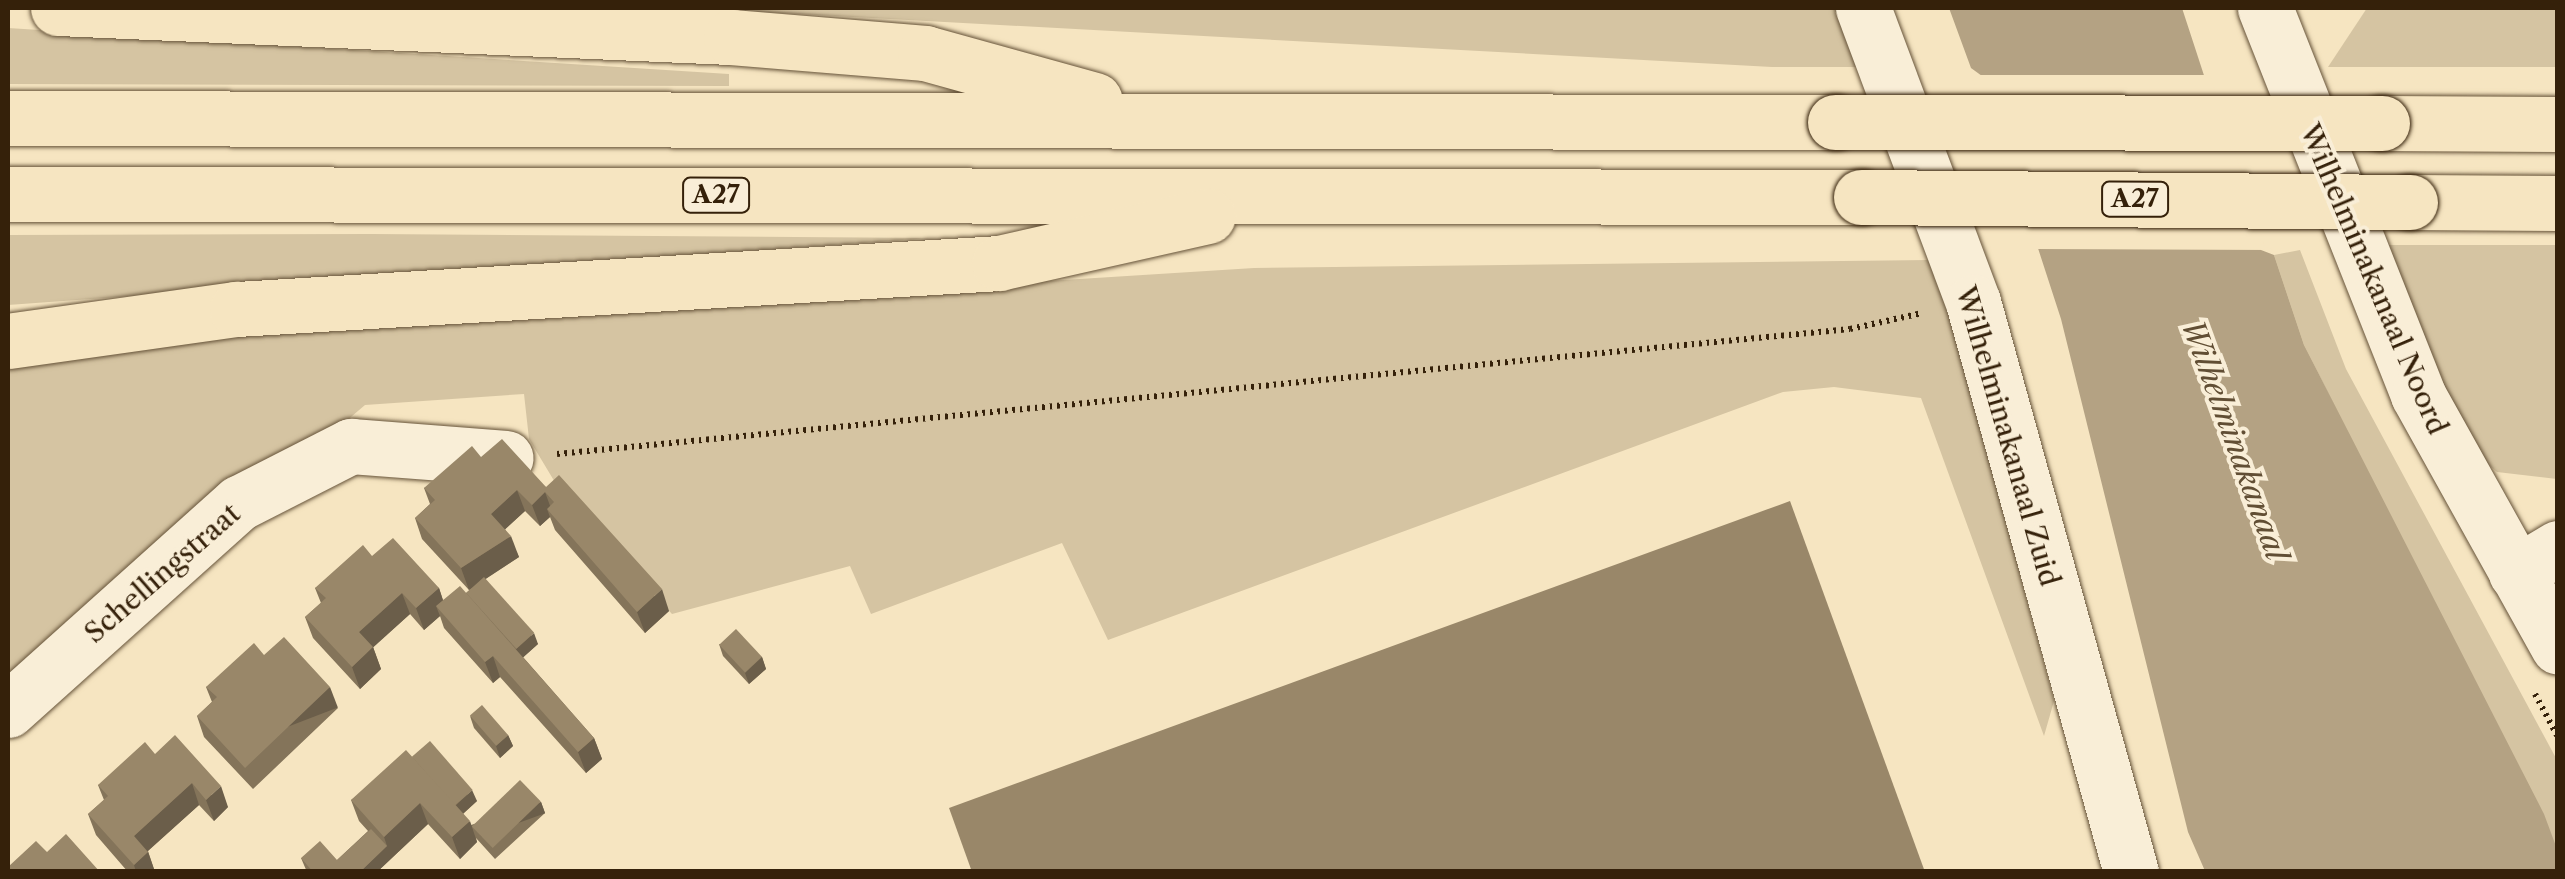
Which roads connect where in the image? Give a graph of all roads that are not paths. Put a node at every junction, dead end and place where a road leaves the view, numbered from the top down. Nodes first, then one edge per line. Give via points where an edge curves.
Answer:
1 (58, 8) edge
2 (1863, 8) edge
3 (2265, 8) edge
4 (8, 118) edge
5 (1160, 118) junction
6 (2558, 124) edge
7 (8, 194) edge
8 (1304, 195) junction
9 (2558, 203) edge
10 (8, 341) edge
11 (506, 458) edge
12 (2537, 560) edge
13 (2558, 647) edge
14 (8, 710) edge
15 (2131, 872) edge

1 - 5 highway via 731,37 925,53
2 - 15 street, Wilhelminakanaal Zuid via 1973,302
3 - 12 street, Wilhelminakanaal Noord via 2418,395
4 - 5 highway
5 - 6 highway, bridge
7 - 8 highway, A27
8 - 9 highway, A27, bridge
8 - 10 highway, A27 via 999,263 236,309
11 - 14 street, Schellingstraat via 351,446 239,503
12 - 13 street, Wilhelminakanaal Noord

